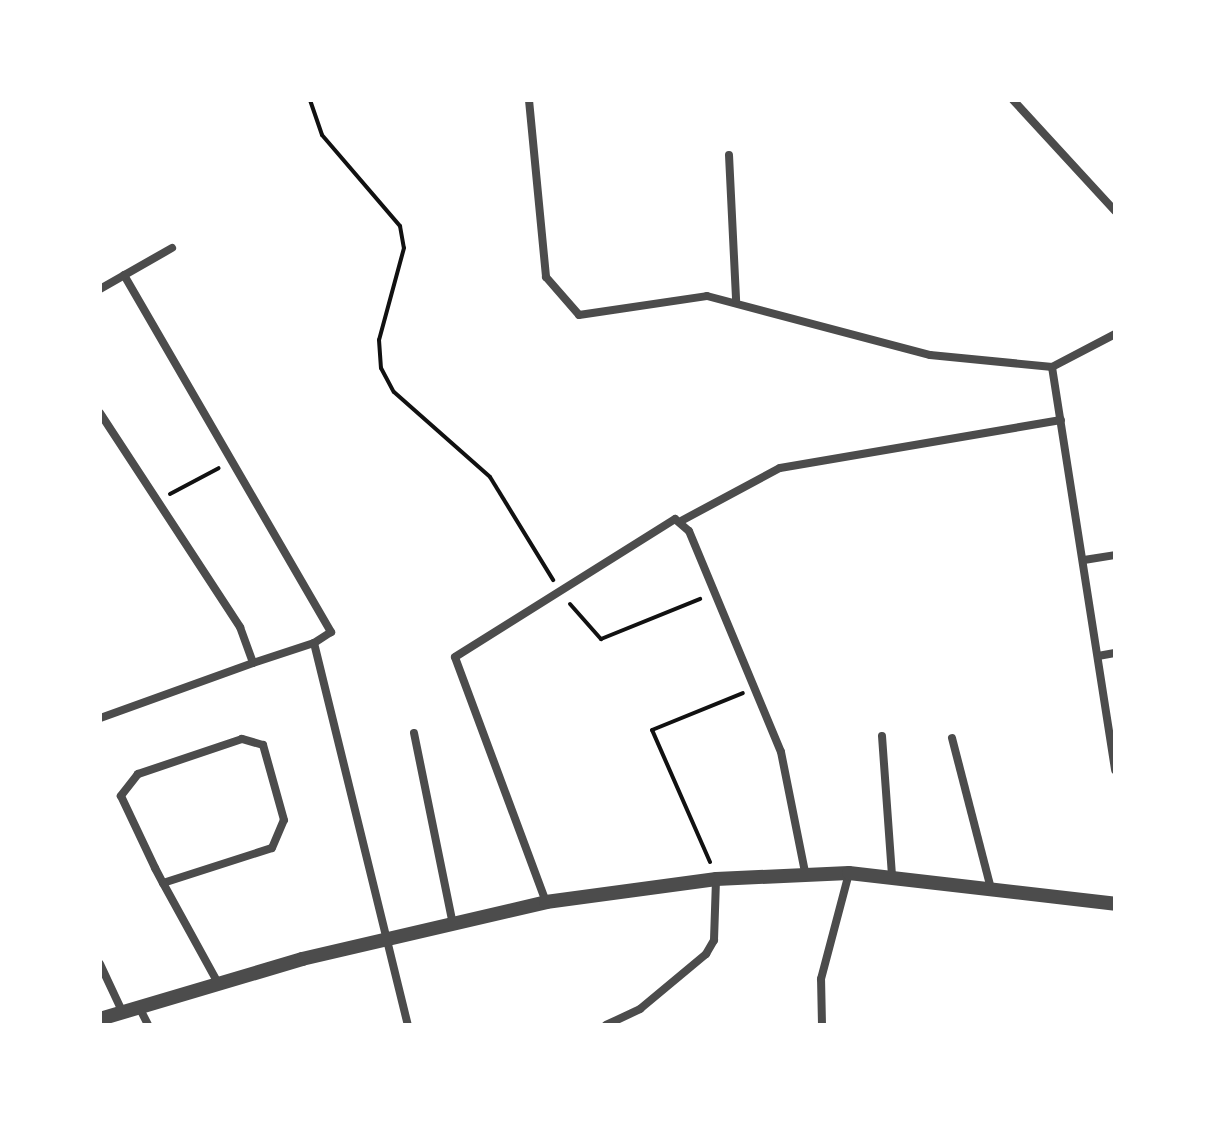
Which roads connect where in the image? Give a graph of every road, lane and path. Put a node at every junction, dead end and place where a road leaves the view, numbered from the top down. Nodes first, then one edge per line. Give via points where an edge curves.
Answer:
1 (310, 100) edge
2 (529, 100) edge
3 (1013, 100) edge
4 (729, 155) dead end
5 (1115, 211) edge
6 (172, 248) dead end
7 (124, 275) junction
8 (100, 289) edge
9 (736, 300) junction
10 (1115, 334) edge
11 (1052, 367) junction
12 (100, 413) edge
13 (1061, 420) junction
14 (232, 461) junction
15 (158, 501) junction
16 (681, 521) junction
17 (1115, 555) edge
18 (1084, 560) junction
19 (717, 592) junction
20 (562, 594) junction
21 (314, 643) junction
22 (1115, 653) edge
23 (1098, 656) junction
24 (253, 663) junction
25 (756, 688) junction
26 (100, 718) edge
27 (414, 733) dead end
28 (882, 736) dead end
29 (952, 738) dead end
30 (1114, 757) edge
31 (1115, 770) edge
32 (805, 872) junction
33 (849, 873) junction
34 (892, 877) junction
35 (716, 879) junction
36 (163, 883) junction
37 (991, 889) junction
38 (546, 902) junction
39 (1115, 904) edge
40 (453, 924) junction
41 (386, 941) junction
42 (100, 964) edge
43 (218, 983) junction
44 (139, 1007) junction
45 (122, 1011) junction
46 (100, 1019) edge
47 (148, 1025) edge
48 (408, 1025) edge
49 (606, 1025) edge
50 (822, 1025) edge

1 - 20 path via 322,135 400,226 404,248 379,340 381,368 394,392 490,477
2 - 9 street via 539,242 546,277 568,306 579,315 676,296
3 - 5 street
4 - 9 street
6 - 7 street
7 - 8 street
7 - 14 street
9 - 11 street via 930,355
10 - 11 street
11 - 13 street
12 - 15 street
13 - 16 street via 780,468
13 - 18 street
14 - 15 path
14 - 21 street via 331,632
15 - 24 street via 240,627
16 - 19 street
16 - 20 street via 670,519
17 - 18 street
18 - 23 street
19 - 20 path via 601,639
19 - 25 street
20 - 38 street via 455,657
21 - 24 street
21 - 41 street
22 - 23 street
23 - 30 street
24 - 26 street
25 - 32 street via 781,752
25 - 35 path via 652,730
27 - 40 street
28 - 34 street
29 - 37 street
30 - 31 street
32 - 33 street
32 - 35 street
33 - 34 street
33 - 50 street via 821,979
34 - 37 street
35 - 38 street
35 - 49 street via 714,940 706,954 640,1009
36 - 36 street via 260,855 282,835 263,745 242,739 128,781 121,796
36 - 43 street
37 - 39 street
38 - 40 street
40 - 41 street
41 - 43 street
41 - 48 street
42 - 45 street
43 - 44 street
44 - 45 street
44 - 47 street
45 - 46 street

